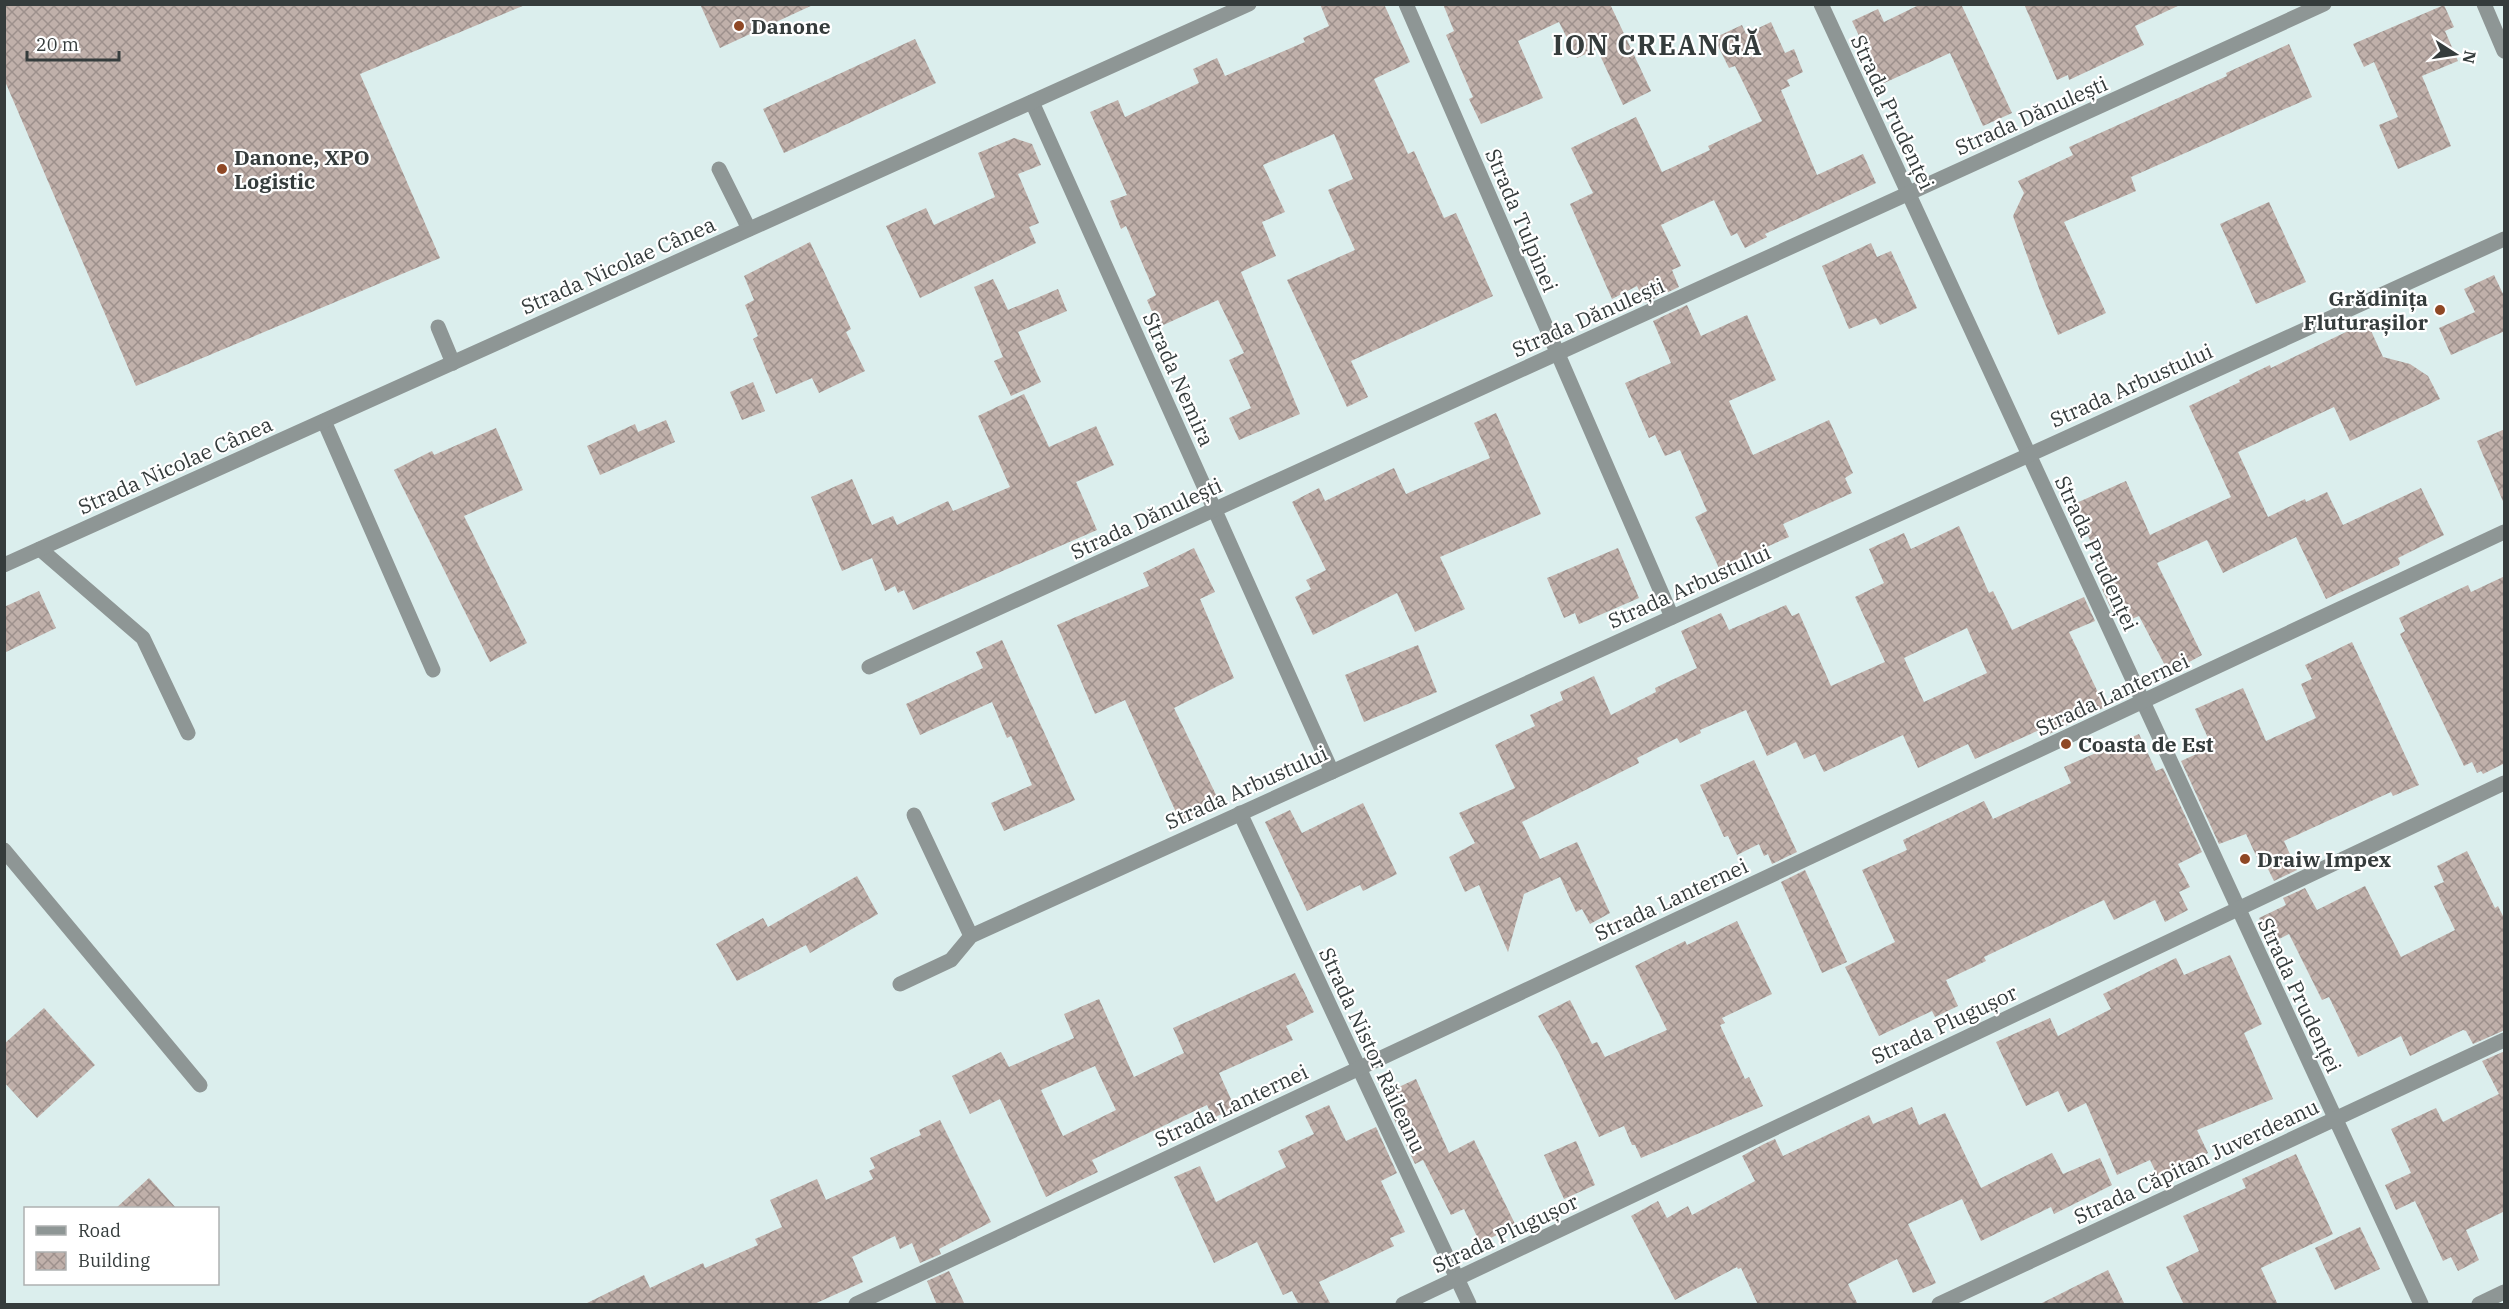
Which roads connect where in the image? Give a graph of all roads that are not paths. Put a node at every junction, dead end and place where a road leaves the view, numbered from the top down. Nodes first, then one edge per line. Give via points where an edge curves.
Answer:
1 (1249, 4) edge
2 (1406, 4) edge
3 (1821, 4) edge
4 (2324, 4) edge
5 (2484, 4) edge
6 (2505, 51) edge
7 (1032, 102) junction
8 (719, 169) dead end
9 (1908, 194) junction
10 (749, 230) junction
11 (2505, 239) edge
12 (438, 327) dead end
13 (1557, 354) junction
14 (453, 363) junction
15 (324, 421) junction
16 (2028, 455) junction
17 (1215, 509) junction
18 (2505, 532) edge
19 (40, 549) junction
20 (4, 565) edge
21 (1672, 617) junction
22 (870, 667) dead end
23 (433, 670) dead end
24 (2143, 703) junction
25 (188, 733) dead end
26 (1332, 772) junction
27 (2505, 783) edge
28 (1240, 813) junction
29 (914, 815) dead end
30 (4, 850) edge
31 (2237, 908) junction
32 (971, 936) junction
33 (900, 984) dead end
34 (2505, 1040) edge
35 (1358, 1068) junction
36 (200, 1085) dead end
37 (2334, 1120) junction
38 (1457, 1279) junction
39 (2505, 1292) edge
40 (856, 1305) edge
41 (1403, 1305) edge
42 (1469, 1305) edge
43 (1939, 1305) edge
44 (2421, 1305) edge
45 (2479, 1305) edge

1 - 7 street, Strada Nicolae Cânea
2 - 13 street, Strada Tulpinei
3 - 9 street, Strada Prudenței
4 - 9 street, Strada Dănulești
5 - 6 street
7 - 10 street, Strada Nicolae Cânea
7 - 17 street, Strada Nemira
8 - 10 street
9 - 13 street, Strada Dănulești
9 - 16 street, Strada Prudenței
10 - 14 street, Strada Nicolae Cânea
11 - 16 street, Strada Arbustului
12 - 14 street
13 - 17 street, Strada Dănulești
13 - 21 street, Strada Tulpinei
14 - 15 street, Strada Nicolae Cânea
15 - 19 street, Strada Nicolae Cânea
15 - 23 street
16 - 21 street, Strada Arbustului
16 - 24 street, Strada Prudenței
17 - 22 street, Strada Dănulești
17 - 26 street, Strada Nemira
18 - 24 street, Strada Lanternei
19 - 20 street, Strada Nicolae Cânea
19 - 25 street via 143,638
21 - 26 street, Strada Arbustului
24 - 31 street, Strada Prudenței
24 - 35 street, Strada Lanternei
26 - 28 street, Strada Arbustului
27 - 31 street, Strada Plugușor
28 - 32 street, Strada Arbustului
28 - 35 street, Strada Nistor Răileanu
29 - 32 street
30 - 36 street
31 - 37 street, Strada Prudenței
31 - 38 street, Strada Plugușor
32 - 33 street, Strada Arbustului via 951,960
34 - 37 street, Strada Căpitan Juverdeanu
35 - 38 street, Strada Nistor Răileanu
35 - 40 street, Strada Lanternei
37 - 43 street, Strada Căpitan Juverdeanu
37 - 44 street, Strada Prudenței
38 - 41 street, Strada Plugușor
38 - 42 street, Strada Nistor Răileanu
39 - 45 street

